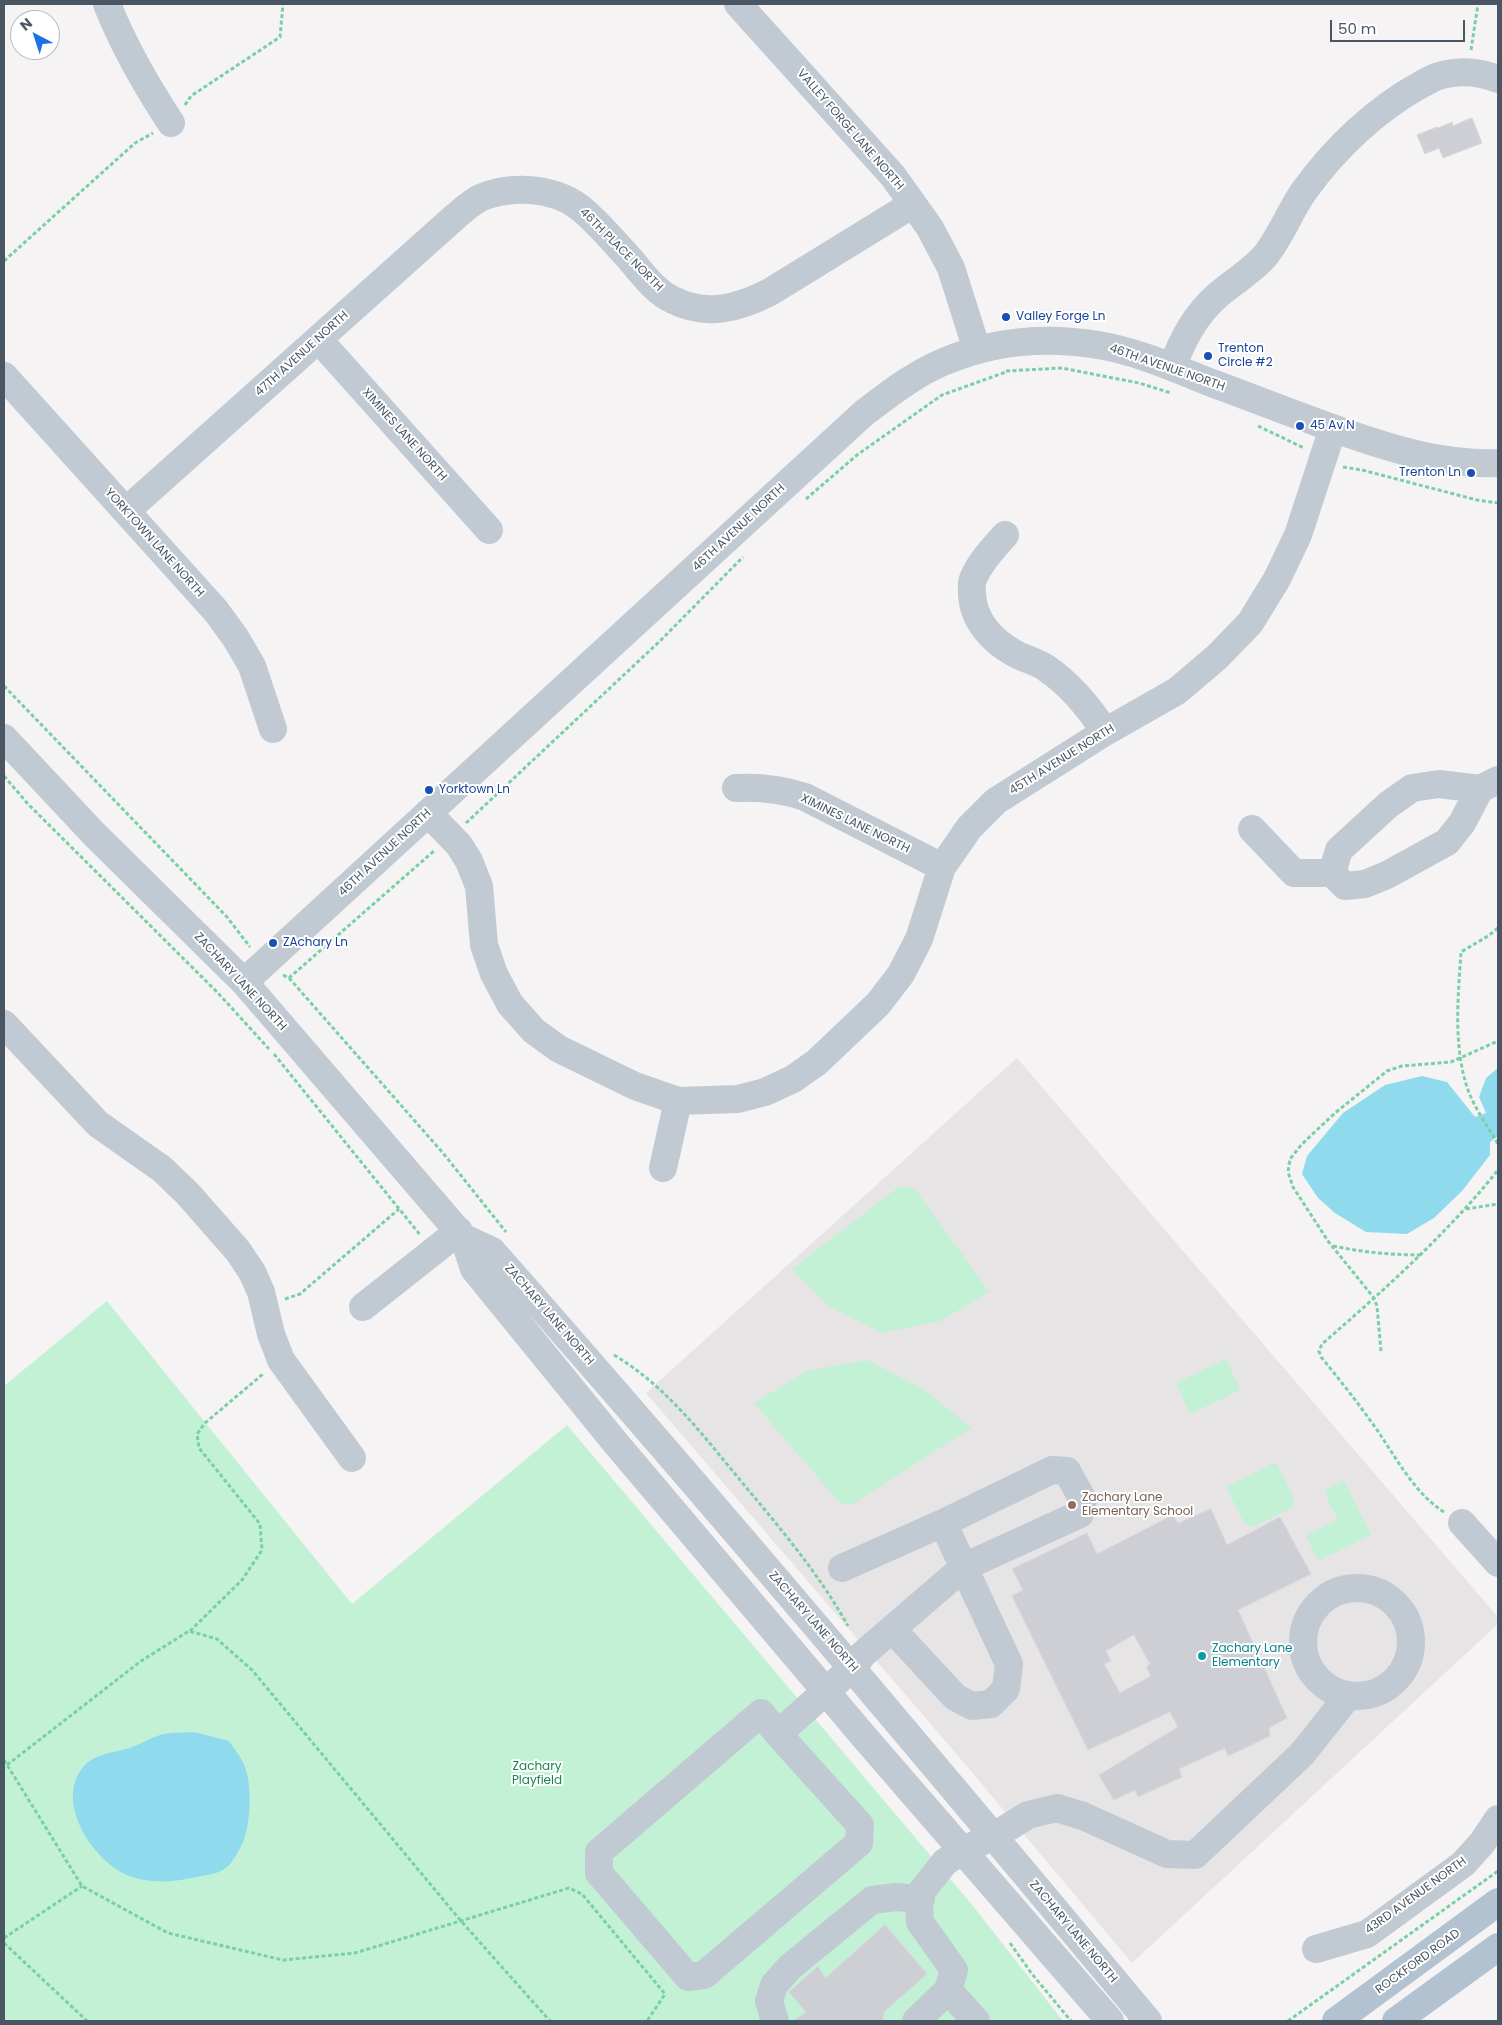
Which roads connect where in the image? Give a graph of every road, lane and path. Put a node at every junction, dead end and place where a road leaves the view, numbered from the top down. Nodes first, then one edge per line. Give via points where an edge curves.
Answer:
1 (107, 4) edge
2 (738, 4) edge
3 (1478, 4) edge
4 (1468, 72) junction
5 (1498, 79) edge
6 (172, 124) dead end
7 (480, 198) joint
8 (913, 204) junction
9 (319, 340) junction
10 (988, 347) junction
11 (1172, 367) junction
12 (1006, 372) junction
13 (4, 376) edge
14 (1176, 394) dead end
15 (1257, 426) dead end
16 (1333, 428) junction
17 (1324, 460) junction
18 (1498, 463) edge
19 (806, 500) dead end
20 (1498, 503) edge
21 (126, 511) junction
22 (489, 530) dead end
23 (1005, 535) dead end
24 (749, 551) dead end
25 (4, 686) edge
26 (273, 729) dead end
27 (1105, 732) junction
28 (4, 738) edge
29 (1489, 785) edge
30 (736, 788) dead end
31 (428, 813) junction
32 (1252, 829) dead end
33 (451, 836) junction
34 (942, 868) junction
35 (1332, 873) junction
36 (1498, 928) edge
37 (254, 974) junction
38 (4, 1024) edge
39 (1498, 1041) edge
40 (1460, 1058) junction
41 (678, 1101) junction
42 (1498, 1144) edge
43 (663, 1168) dead end
44 (1498, 1170) edge
45 (1498, 1204) edge
46 (399, 1209) dead end
47 (1465, 1209) junction
48 (462, 1235) junction
49 (1332, 1246) junction
50 (1421, 1255) junction
51 (1374, 1298) junction
52 (265, 1306) junction
53 (363, 1307) dead end
54 (1381, 1351) dead end
55 (281, 1360) junction
56 (352, 1458) dead end
57 (943, 1523) junction
58 (1462, 1523) joint
59 (1498, 1563) edge
60 (964, 1567) junction
61 (842, 1568) dead end
62 (892, 1629) junction
63 (189, 1631) junction
64 (852, 1668) junction
65 (826, 1691) junction
66 (1348, 1696) dead end
67 (778, 1734) junction
68 (4, 1760) edge
69 (7, 1765) junction
70 (1498, 1819) edge
71 (994, 1836) junction
72 (963, 1850) junction
73 (1498, 1872) edge
74 (82, 1886) junction
75 (921, 1898) junction
76 (1498, 1902) edge
77 (461, 1921) junction
78 (4, 1938) edge
79 (4, 1943) edge
80 (1498, 1947) edge
81 (1316, 1949) dead end
82 (1386, 1986) junction
83 (948, 1990) junction
84 (87, 2021) edge
85 (550, 2021) edge
86 (647, 2021) edge
87 (775, 2021) edge
88 (916, 2021) edge
89 (976, 2021) edge
90 (1110, 2021) edge
91 (1148, 2021) edge
92 (1288, 2021) edge
93 (1315, 2021) edge
94 (1336, 2021) edge
95 (1396, 2021) edge

1 - 6 street via 139,72
2 - 8 street, VALLEY FORGE LANE NORTH via 893,176
3 - 4 path
4 - 5 street via 1484,73
4 - 11 street via 1441,75 1407,92 1332,156 1303,192 1265,255 1244,277 1201,311 1186,333
7 - 8 street, 46TH PLACE NORTH via 513,189 560,197 578,206 653,285 672,300 700,309 726,310 770,292
7 - 9 street, 47TH AVENUE NORTH
8 - 10 street, VALLEY FORGE LANE NORTH via 951,268
9 - 21 street, 47TH AVENUE NORTH
9 - 22 street, XIMINES LANE NORTH
10 - 11 street, 46TH AVENUE NORTH via 1030,341 1064,341 1100,345
10 - 12 path
10 - 31 street, 46TH AVENUE NORTH via 942,362 902,383 864,413
11 - 16 street, 46TH AVENUE NORTH
12 - 14 path via 1062,368
12 - 19 path via 942,396 857,455
13 - 21 street, YORKTOWN LANE NORTH
15 - 17 path via 1300,445
16 - 17 street, 45TH AVENUE NORTH
16 - 18 street via 1423,456 1456,463
17 - 20 path via 1344,468
17 - 27 street, 45TH AVENUE NORTH via 1298,535 1277,580 1250,623 1177,691
21 - 26 street, YORKTOWN LANE NORTH via 216,611 235,637 252,666
23 - 27 street via 972,580 973,604 981,623 996,641 1045,667 1071,688
24 - 33 path via 660,641
25 - 37 path via 227,916
27 - 34 street, 45TH AVENUE NORTH via 996,801 969,828
28 - 37 street, ZACHARY LANE NORTH via 94,834
29 - 35 street via 1439,784 1412,788 1388,805 1339,850
29 - 35 street via 1447,842 1365,884 1344,886
30 - 34 street, XIMINES LANE NORTH via 782,790 805,797
31 - 33 street
31 - 37 street, 46TH AVENUE NORTH
32 - 35 street via 1294,873
33 - 37 path via 289,978
33 - 41 street via 469,861 479,886 484,945 494,974 510,1004 534,1031 559,1049 635,1086
34 - 41 street, 45TH AVENUE NORTH via 919,939 901,974 878,1004 831,1050 793,1079 766,1092 738,1099
36 - 40 path via 1461,952
37 - 48 street, ZACHARY LANE NORTH
38 - 52 street via 98,1124 162,1169 188,1194 238,1251 252,1272
39 - 40 path
40 - 42 path via 1468,1090
40 - 49 path via 1387,1071 1335,1112 1290,1159 1288,1172 1293,1187
41 - 43 street
44 - 47 path
45 - 47 path
46 - 52 path via 300,1294
47 - 50 path
48 - 53 street
48 - 64 street, ZACHARY LANE NORTH via 492,1251
48 - 65 street, ZACHARY LANE NORTH via 474,1269 614,1441
49 - 50 path via 1363,1252
49 - 51 path
50 - 51 path
51 - 54 path
51 - 58 path via 1322,1344 1321,1358 1432,1504
52 - 55 street
55 - 56 street
55 - 63 path via 205,1423 197,1434 199,1448 260,1524 262,1550 242,1580
57 - 60 street
57 - 60 street via 1052,1470 1068,1471 1083,1500 1080,1514
57 - 61 street
58 - 59 street
60 - 62 street
60 - 62 street via 1009,1664 1006,1689 991,1704 972,1706 955,1698
62 - 64 street
63 - 69 path via 141,1661
63 - 77 path via 217,1639 252,1670
64 - 65 street
64 - 71 street, ZACHARY LANE NORTH
65 - 67 street
65 - 72 street, ZACHARY LANE NORTH
66 - 71 street via 1302,1754 1195,1855 1167,1854 1083,1816 1057,1808 1028,1815
67 - 67 street via 760,1713 599,1852 599,1873 688,1977 704,1975 859,1843 860,1825
68 - 69 path
69 - 74 path
70 - 81 street, 43RD AVENUE NORTH via 1464,1864 1367,1934
71 - 72 street
71 - 91 street, ZACHARY LANE NORTH
72 - 75 street via 945,1862 922,1891
72 - 90 street, ZACHARY LANE NORTH
73 - 92 path
74 - 77 path via 168,1933 284,1960 355,1953
74 - 78 path
75 - 83 street via 920,1922 954,1970
75 - 87 street via 872,1900 790,1967 774,1985 769,2000
76 - 82 main road, ROCKFORD ROAD
77 - 85 path
77 - 86 path via 569,1888 582,1894 665,1994
79 - 84 path
80 - 95 main road
82 - 93 main road
82 - 94 main road, ROCKFORD ROAD
83 - 88 street
83 - 89 street

